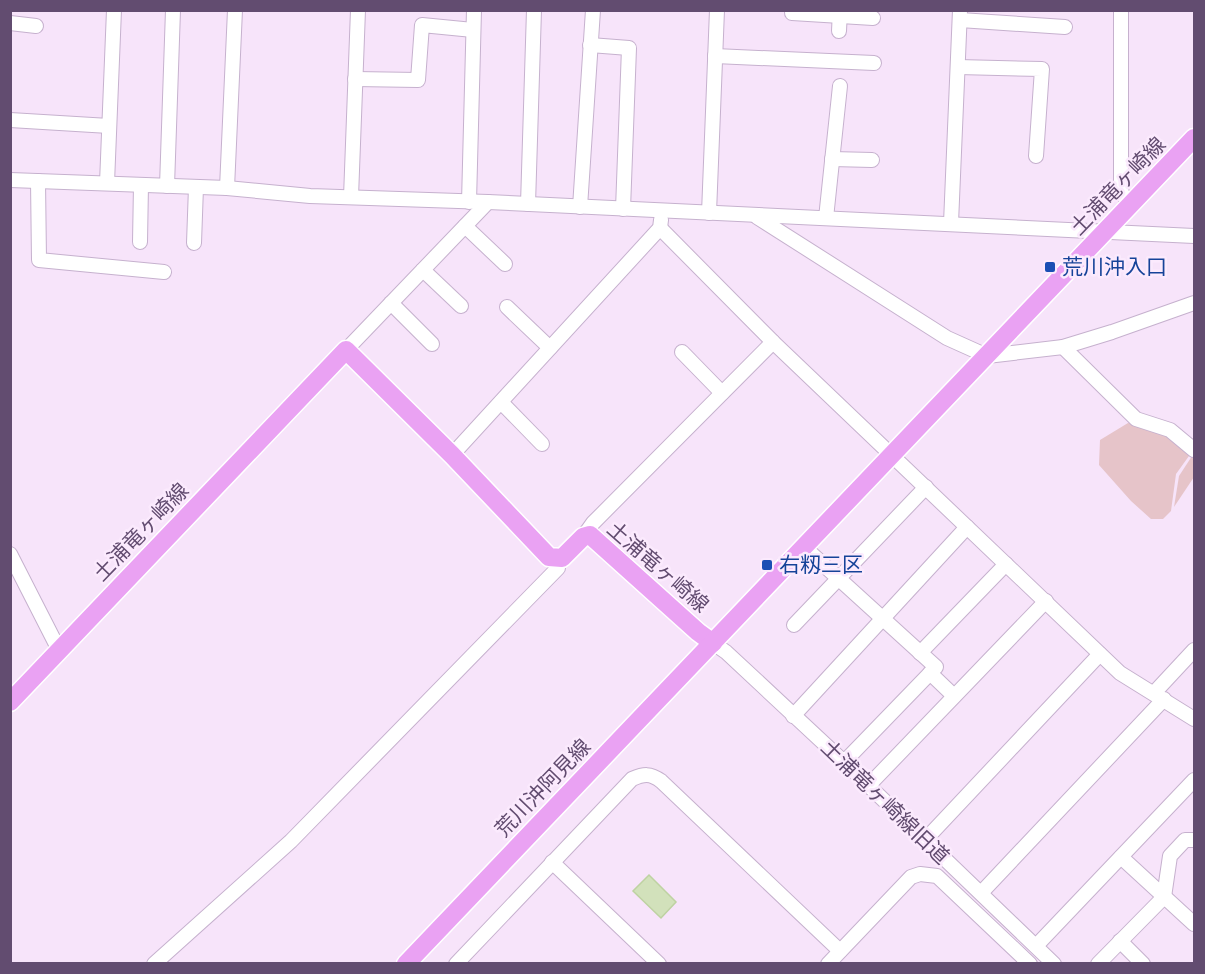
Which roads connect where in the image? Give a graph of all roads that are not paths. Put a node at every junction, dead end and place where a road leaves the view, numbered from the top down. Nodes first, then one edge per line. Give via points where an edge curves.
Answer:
1 (114, 10) edge
2 (172, 10) edge
3 (235, 10) edge
4 (358, 10) edge
5 (474, 10) edge
6 (534, 10) edge
7 (592, 10) edge
8 (717, 10) edge
9 (1121, 10) edge
10 (792, 13) dead end
11 (840, 13) edge
12 (960, 15) edge
13 (873, 18) dead end
14 (10, 24) edge
15 (36, 26) dead end
16 (1065, 27) dead end
17 (473, 30) junction
18 (839, 31) dead end
19 (590, 45) junction
20 (715, 56) junction
21 (874, 63) dead end
22 (958, 68) junction
23 (355, 79) junction
24 (840, 86) dead end
25 (10, 120) edge
26 (109, 126) junction
27 (1194, 138) edge
28 (1036, 156) dead end
29 (832, 159) junction
30 (872, 160) dead end
31 (10, 180) edge
32 (38, 181) junction
33 (107, 183) junction
34 (141, 185) junction
35 (167, 186) junction
36 (196, 187) junction
37 (227, 188) junction
38 (351, 197) junction
39 (469, 202) junction
40 (488, 202) junction
41 (528, 204) junction
42 (1131, 204) junction
43 (580, 207) junction
44 (623, 210) junction
45 (661, 212) junction
46 (709, 213) junction
47 (755, 215) junction
48 (826, 218) junction
49 (951, 224) junction
50 (465, 226) junction
51 (660, 228) junction
52 (1106, 231) junction
53 (1194, 236) edge
54 (140, 242) dead end
55 (194, 243) dead end
56 (505, 264) dead end
57 (423, 270) junction
58 (164, 272) dead end
59 (391, 303) junction
60 (462, 306) dead end
61 (507, 307) dead end
62 (1191, 308) edge
63 (773, 342) junction
64 (432, 344) dead end
65 (1063, 347) junction
66 (550, 348) junction
67 (346, 350) junction
68 (682, 352) dead end
69 (987, 356) junction
70 (722, 393) junction
71 (501, 402) junction
72 (542, 444) dead end
73 (1194, 450) edge
74 (452, 455) junction
75 (892, 455) junction
76 (926, 487) junction
77 (967, 527) junction
78 (584, 537) junction
79 (804, 547) junction
80 (10, 554) edge
81 (558, 558) junction
82 (1006, 564) junction
83 (839, 579) junction
84 (1046, 601) junction
85 (883, 619) junction
86 (794, 625) dead end
87 (713, 643) junction
88 (59, 650) junction
89 (1194, 650) edge
90 (920, 653) junction
91 (1100, 654) junction
92 (930, 673) junction
93 (954, 696) junction
94 (1159, 696) junction
95 (10, 702) edge
96 (793, 716) junction
97 (1194, 719) edge
98 (844, 762) junction
99 (1194, 780) edge
100 (869, 785) junction
101 (925, 840) junction
102 (1194, 840) edge
103 (1121, 857) junction
104 (552, 862) junction
105 (981, 893) junction
106 (1164, 897) junction
107 (1194, 924) edge
108 (1120, 941) junction
109 (1036, 946) junction
110 (840, 951) junction
111 (154, 963) edge
112 (406, 963) edge
113 (456, 963) edge
114 (659, 963) edge
115 (828, 963) edge
116 (1030, 963) edge
117 (1054, 963) edge
118 (1098, 963) edge
119 (1143, 963) edge

1 - 26 street
2 - 35 street
3 - 37 street
4 - 23 street
5 - 17 street
6 - 41 street
7 - 19 street
8 - 20 street
9 - 42 street via 1121,188
10 - 11 street
11 - 13 street
11 - 18 street
12 - 16 street
12 - 22 street
14 - 15 street
17 - 23 street via 422,25 418,80
17 - 39 street
19 - 43 street
19 - 44 street via 629,48
20 - 21 street
20 - 46 street
22 - 28 street via 1042,69
22 - 49 street
23 - 38 street
24 - 29 street
25 - 26 street
26 - 33 street
27 - 42 main road, 土浦竜ヶ崎線
29 - 30 street
29 - 48 street
31 - 32 street
32 - 33 street
32 - 58 street via 39,260
33 - 34 street
34 - 35 street
34 - 54 street
35 - 36 street
36 - 37 street
36 - 55 street
37 - 38 street
38 - 39 street
39 - 40 street
40 - 41 street
40 - 50 street
41 - 43 street
42 - 52 main road, 土浦竜ヶ崎線
43 - 44 street
44 - 45 street
45 - 46 street
45 - 51 street
46 - 47 street
47 - 48 street
47 - 69 street via 947,338
48 - 49 street
49 - 52 street
50 - 56 street
50 - 57 street
51 - 63 street
51 - 66 street
52 - 53 street
52 - 69 main road, 土浦竜ヶ崎線
57 - 59 street
57 - 60 street
59 - 64 street
59 - 67 street
61 - 66 street
62 - 65 street
63 - 70 street
63 - 75 street
65 - 69 street
65 - 73 street via 1136,419 1170,430
66 - 71 street
67 - 74 main road
67 - 88 main road, 土浦竜ヶ崎線
68 - 70 street
69 - 75 main road, 土浦竜ヶ崎線
70 - 78 street via 593,523
71 - 72 street
71 - 74 street
74 - 81 main road via 549,556
75 - 76 street
75 - 79 main road, 土浦竜ヶ崎線
76 - 77 street
76 - 83 street
77 - 82 street
77 - 85 street
78 - 81 main road, 土浦竜ヶ崎線 via 567,555
78 - 87 main road, 土浦竜ヶ崎線 via 596,539
79 - 83 street
79 - 87 main road, 土浦竜ヶ崎線
80 - 88 street
81 - 111 street via 558,568 291,841
82 - 84 street
82 - 90 street
83 - 85 street
83 - 86 street
84 - 91 street
84 - 93 street
85 - 90 street
85 - 96 street
87 - 96 street, 土浦竜ヶ崎線旧道
87 - 112 main road, 荒川沖阿見線
88 - 95 main road, 土浦竜ヶ崎線
89 - 94 street
90 - 92 street via 936,667
91 - 94 street via 1120,673
91 - 101 street
92 - 93 street
92 - 98 street
93 - 100 street
94 - 97 street
94 - 105 street
96 - 98 street, 土浦竜ヶ崎線旧道
98 - 100 street, 土浦竜ヶ崎線旧道
99 - 103 street
100 - 101 street, 土浦竜ヶ崎線旧道
101 - 105 street, 土浦竜ヶ崎線旧道
102 - 106 street via 1185,840 1170,856
103 - 106 street
103 - 109 street
104 - 110 street via 632,778 652,775
104 - 113 street
104 - 114 street
105 - 109 street, 土浦竜ヶ崎線旧道
106 - 107 street
106 - 108 street
108 - 118 street
108 - 119 street
109 - 117 street, 土浦竜ヶ崎線旧道
110 - 115 street
110 - 116 street via 911,877 929,873 937,876

